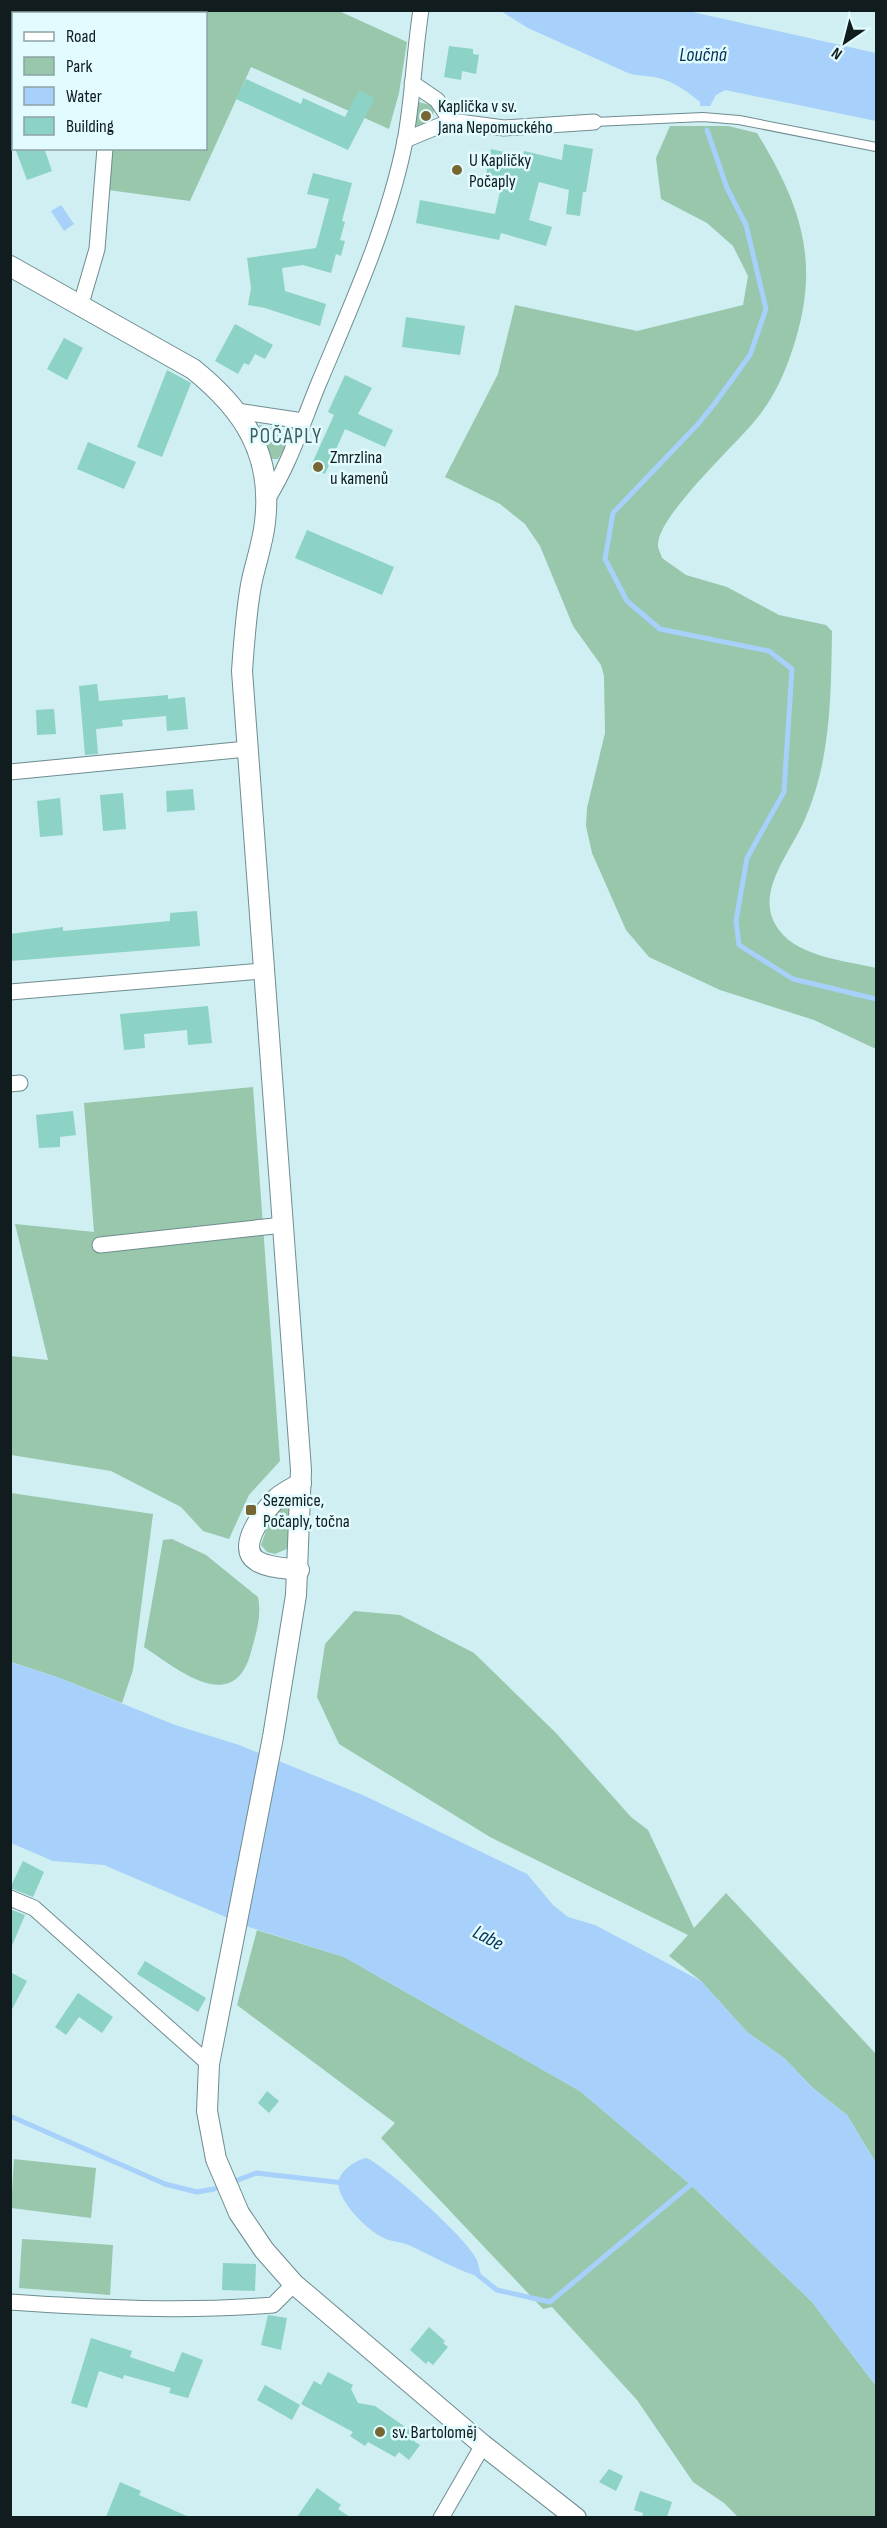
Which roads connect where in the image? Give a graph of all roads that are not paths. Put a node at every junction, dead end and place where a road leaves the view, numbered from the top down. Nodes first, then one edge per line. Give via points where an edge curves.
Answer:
1 (422, 10) edge
2 (412, 83) junction
3 (452, 121) junction
4 (594, 122) joint
5 (405, 140) junction
6 (876, 147) edge
7 (105, 150) edge
8 (10, 266) edge
9 (81, 304) junction
10 (237, 411) junction
11 (303, 421) junction
12 (266, 501) junction
13 (247, 749) junction
14 (10, 772) edge
15 (263, 971) junction
16 (10, 992) edge
17 (283, 1225) junction
18 (100, 1245) dead end
19 (301, 1483) junction
20 (298, 1570) junction
21 (10, 1898) edge
22 (209, 2064) junction
23 (294, 2284) junction
24 (10, 2302) edge
25 (483, 2445) junction
26 (441, 2517) edge
27 (576, 2517) edge

1 - 2 street
2 - 3 street via 437,100
2 - 5 street
3 - 4 street via 504,128
3 - 5 street
4 - 6 lane via 704,117 739,120
5 - 11 street via 378,237
7 - 9 street via 97,249
8 - 9 street
9 - 10 street via 193,369
10 - 11 street
10 - 12 street via 252,435 261,461
11 - 12 street via 279,481
12 - 13 street via 265,524 251,584 242,671
13 - 14 street
13 - 15 street
15 - 16 street
15 - 17 street
17 - 18 street
17 - 19 street
19 - 20 street
19 - 20 street via 277,1498 252,1533 248,1547 256,1561
20 - 22 street via 273,1737
21 - 22 street via 34,1908
22 - 23 street via 207,2111 216,2159 239,2213
23 - 24 street via 273,2305 242,2307 154,2310
23 - 25 street
25 - 26 street
25 - 27 street

